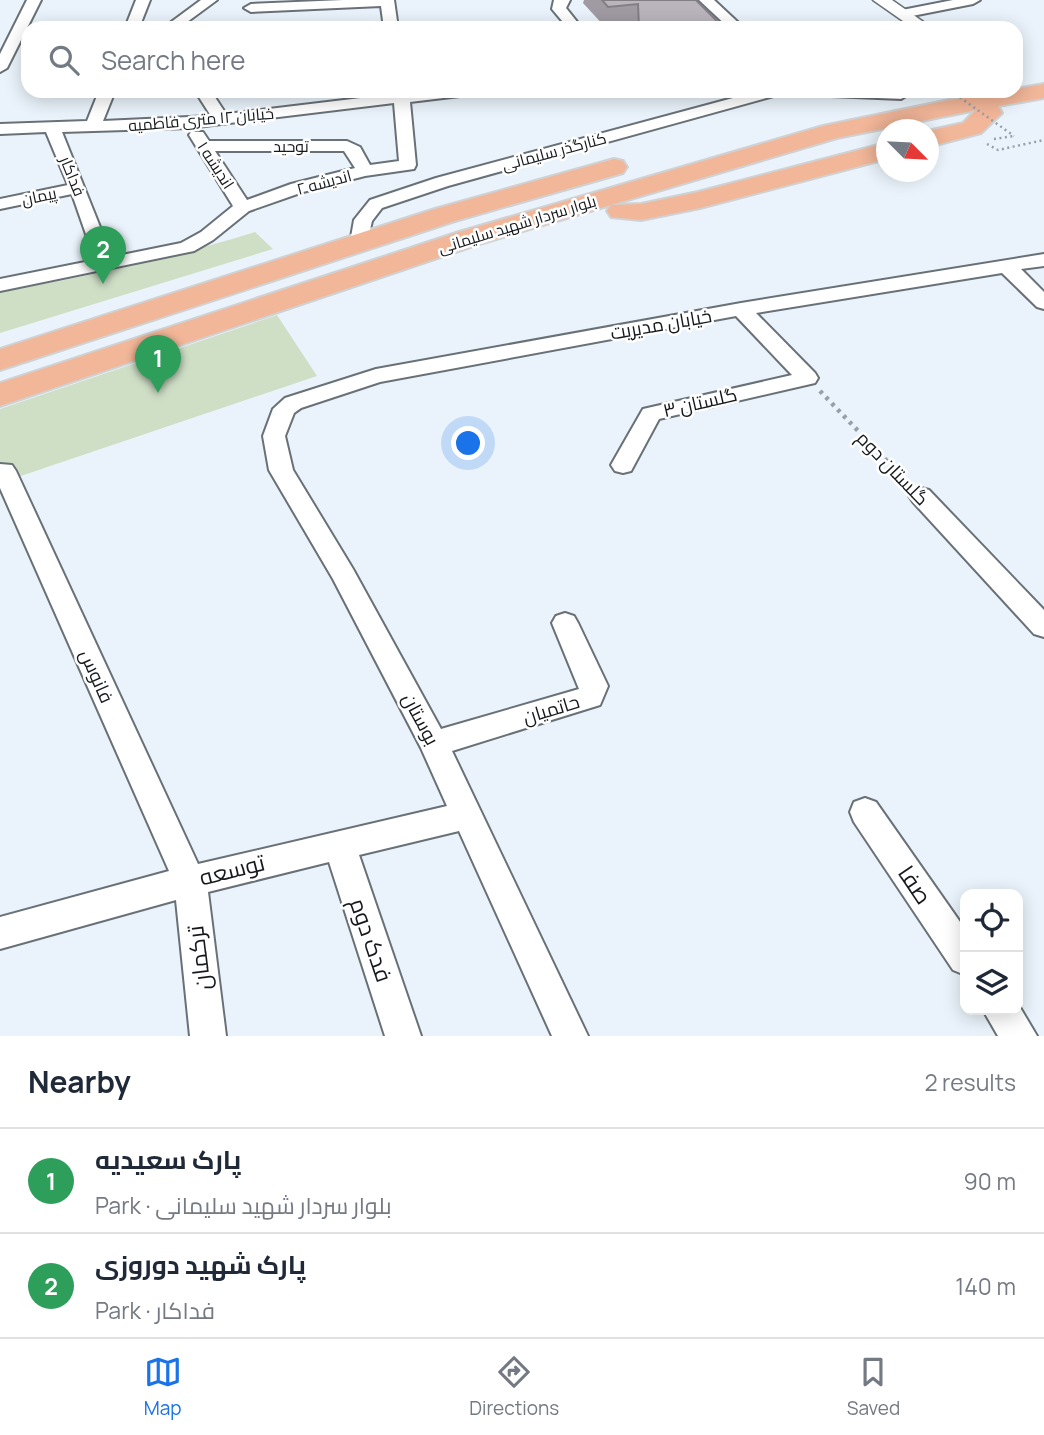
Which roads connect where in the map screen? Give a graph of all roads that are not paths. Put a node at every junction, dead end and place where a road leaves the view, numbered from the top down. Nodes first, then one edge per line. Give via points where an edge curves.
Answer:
1 (34, 0) edge
2 (143, 0) edge
3 (210, 0) edge
4 (563, 0) edge
5 (706, 0) edge
6 (881, 0) edge
7 (972, 0) edge
8 (387, 1) edge
9 (251, 9) edge
10 (902, 14) junction
11 (27, 21) edge
12 (135, 21) edge
13 (180, 21) edge
14 (390, 21) edge
15 (569, 21) edge
16 (729, 21) edge
17 (913, 21) edge
18 (21, 35) edge
19 (0, 36) edge
20 (21, 38) edge
21 (0, 68) edge
22 (1044, 71) edge
23 (1023, 74) edge
24 (1044, 91) edge
25 (1023, 94) edge
26 (104, 98) edge
27 (208, 98) edge
28 (372, 98) edge
29 (401, 98) edge
30 (750, 98) edge
31 (887, 98) edge
32 (1001, 98) edge
33 (983, 101) junction
34 (221, 119) junction
35 (189, 123) junction
36 (93, 126) junction
37 (52, 127) junction
38 (0, 129) edge
39 (772, 131) junction
40 (939, 136) edge
41 (203, 146) junction
42 (678, 149) dead end
43 (876, 154) edge
44 (640, 160) dead end
45 (708, 167) junction
46 (365, 171) junction
47 (78, 188) junction
48 (0, 204) edge
49 (581, 205) junction
50 (243, 206) junction
51 (359, 243) junction
52 (1044, 260) edge
53 (106, 265) junction
54 (1006, 266) junction
55 (0, 285) edge
56 (1044, 303) edge
57 (741, 309) junction
58 (0, 360) edge
59 (0, 395) edge
60 (284, 409) joint
61 (623, 465) dead end
62 (4, 471) dead end
63 (921, 496) road end
64 (565, 624) dead end
65 (1044, 627) edge
66 (434, 744) junction
67 (865, 812) dead end
68 (466, 815) junction
69 (339, 844) junction
70 (190, 881) junction
71 (0, 933) edge
72 (961, 952) edge
73 (1004, 1015) edge
74 (208, 1036) edge
75 (403, 1036) edge
76 (570, 1036) edge
77 (1019, 1036) edge

1 - 11 street
2 - 12 street
3 - 13 street
4 - 15 street via 559,9
5 - 16 street
6 - 10 street
7 - 10 street
8 - 9 street
8 - 14 street
10 - 17 street
18 - 19 street
20 - 21 street
22 - 23 highway
24 - 25 highway, بلوار سردار شهید سلیمانی
26 - 36 street
27 - 34 street
28 - 34 street, خیابان ۱۲ متری فاطمیه
29 - 46 street, اندیشه ۲ via 408,165
30 - 51 street, کنارگذر سلیمانی via 376,204 363,220
31 - 39 highway, بلوار سردار شهید سلیمانی
32 - 33 highway, بلوار سردار شهید سلیمانی
33 - 39 highway, بلوار سردار شهید سلیمانی via 832,131
33 - 40 highway via 990,113 966,129
34 - 35 street, خیابان ۱۲ متری فاطمیه
35 - 36 street, خیابان ۱۲ متری فاطمیه
35 - 41 street, اندیشه ۱
36 - 37 street, خیابان ۱۲ متری فاطمیه
37 - 38 street, خیابان ۱۲ متری فاطمیه
37 - 47 street, فداکار
39 - 45 highway, بلوار سردار شهید سلیمانی
41 - 46 street, توحید via 347,146
41 - 50 street, اندیشه ۱
42 - 45 highway via 703,154
43 - 49 highway via 641,212
44 - 51 highway, بلوار سردار شهید سلیمانی
45 - 49 highway, بلوار سردار شهید سلیمانی
46 - 50 street, اندیشه ۲
47 - 48 street, پیمان
47 - 53 street, فداکار
49 - 59 highway, بلوار سردار شهید سلیمانی
50 - 53 street via 187,247
51 - 58 highway, بلوار سردار شهید سلیمانی
52 - 54 street, خیابان مدیریت
53 - 55 street
54 - 56 street
54 - 57 street, خیابان مدیریت
57 - 60 street, خیابان مدیریت via 376,376
57 - 61 street, گلستان ۳ via 807,378 651,414
60 - 66 street, بوستان via 274,436 281,470
62 - 70 street, فانوس
63 - 65 street, گلستان دوم
64 - 66 street, حاتمیان via 594,686 590,697
66 - 68 street, بوستان
67 - 72 street, صفا
68 - 69 street, توسعه
68 - 76 street, بوستان
69 - 70 street, توسعه
69 - 75 street, فدک دوم
70 - 71 street, توسعه
70 - 74 street, ترکمان
73 - 77 street

